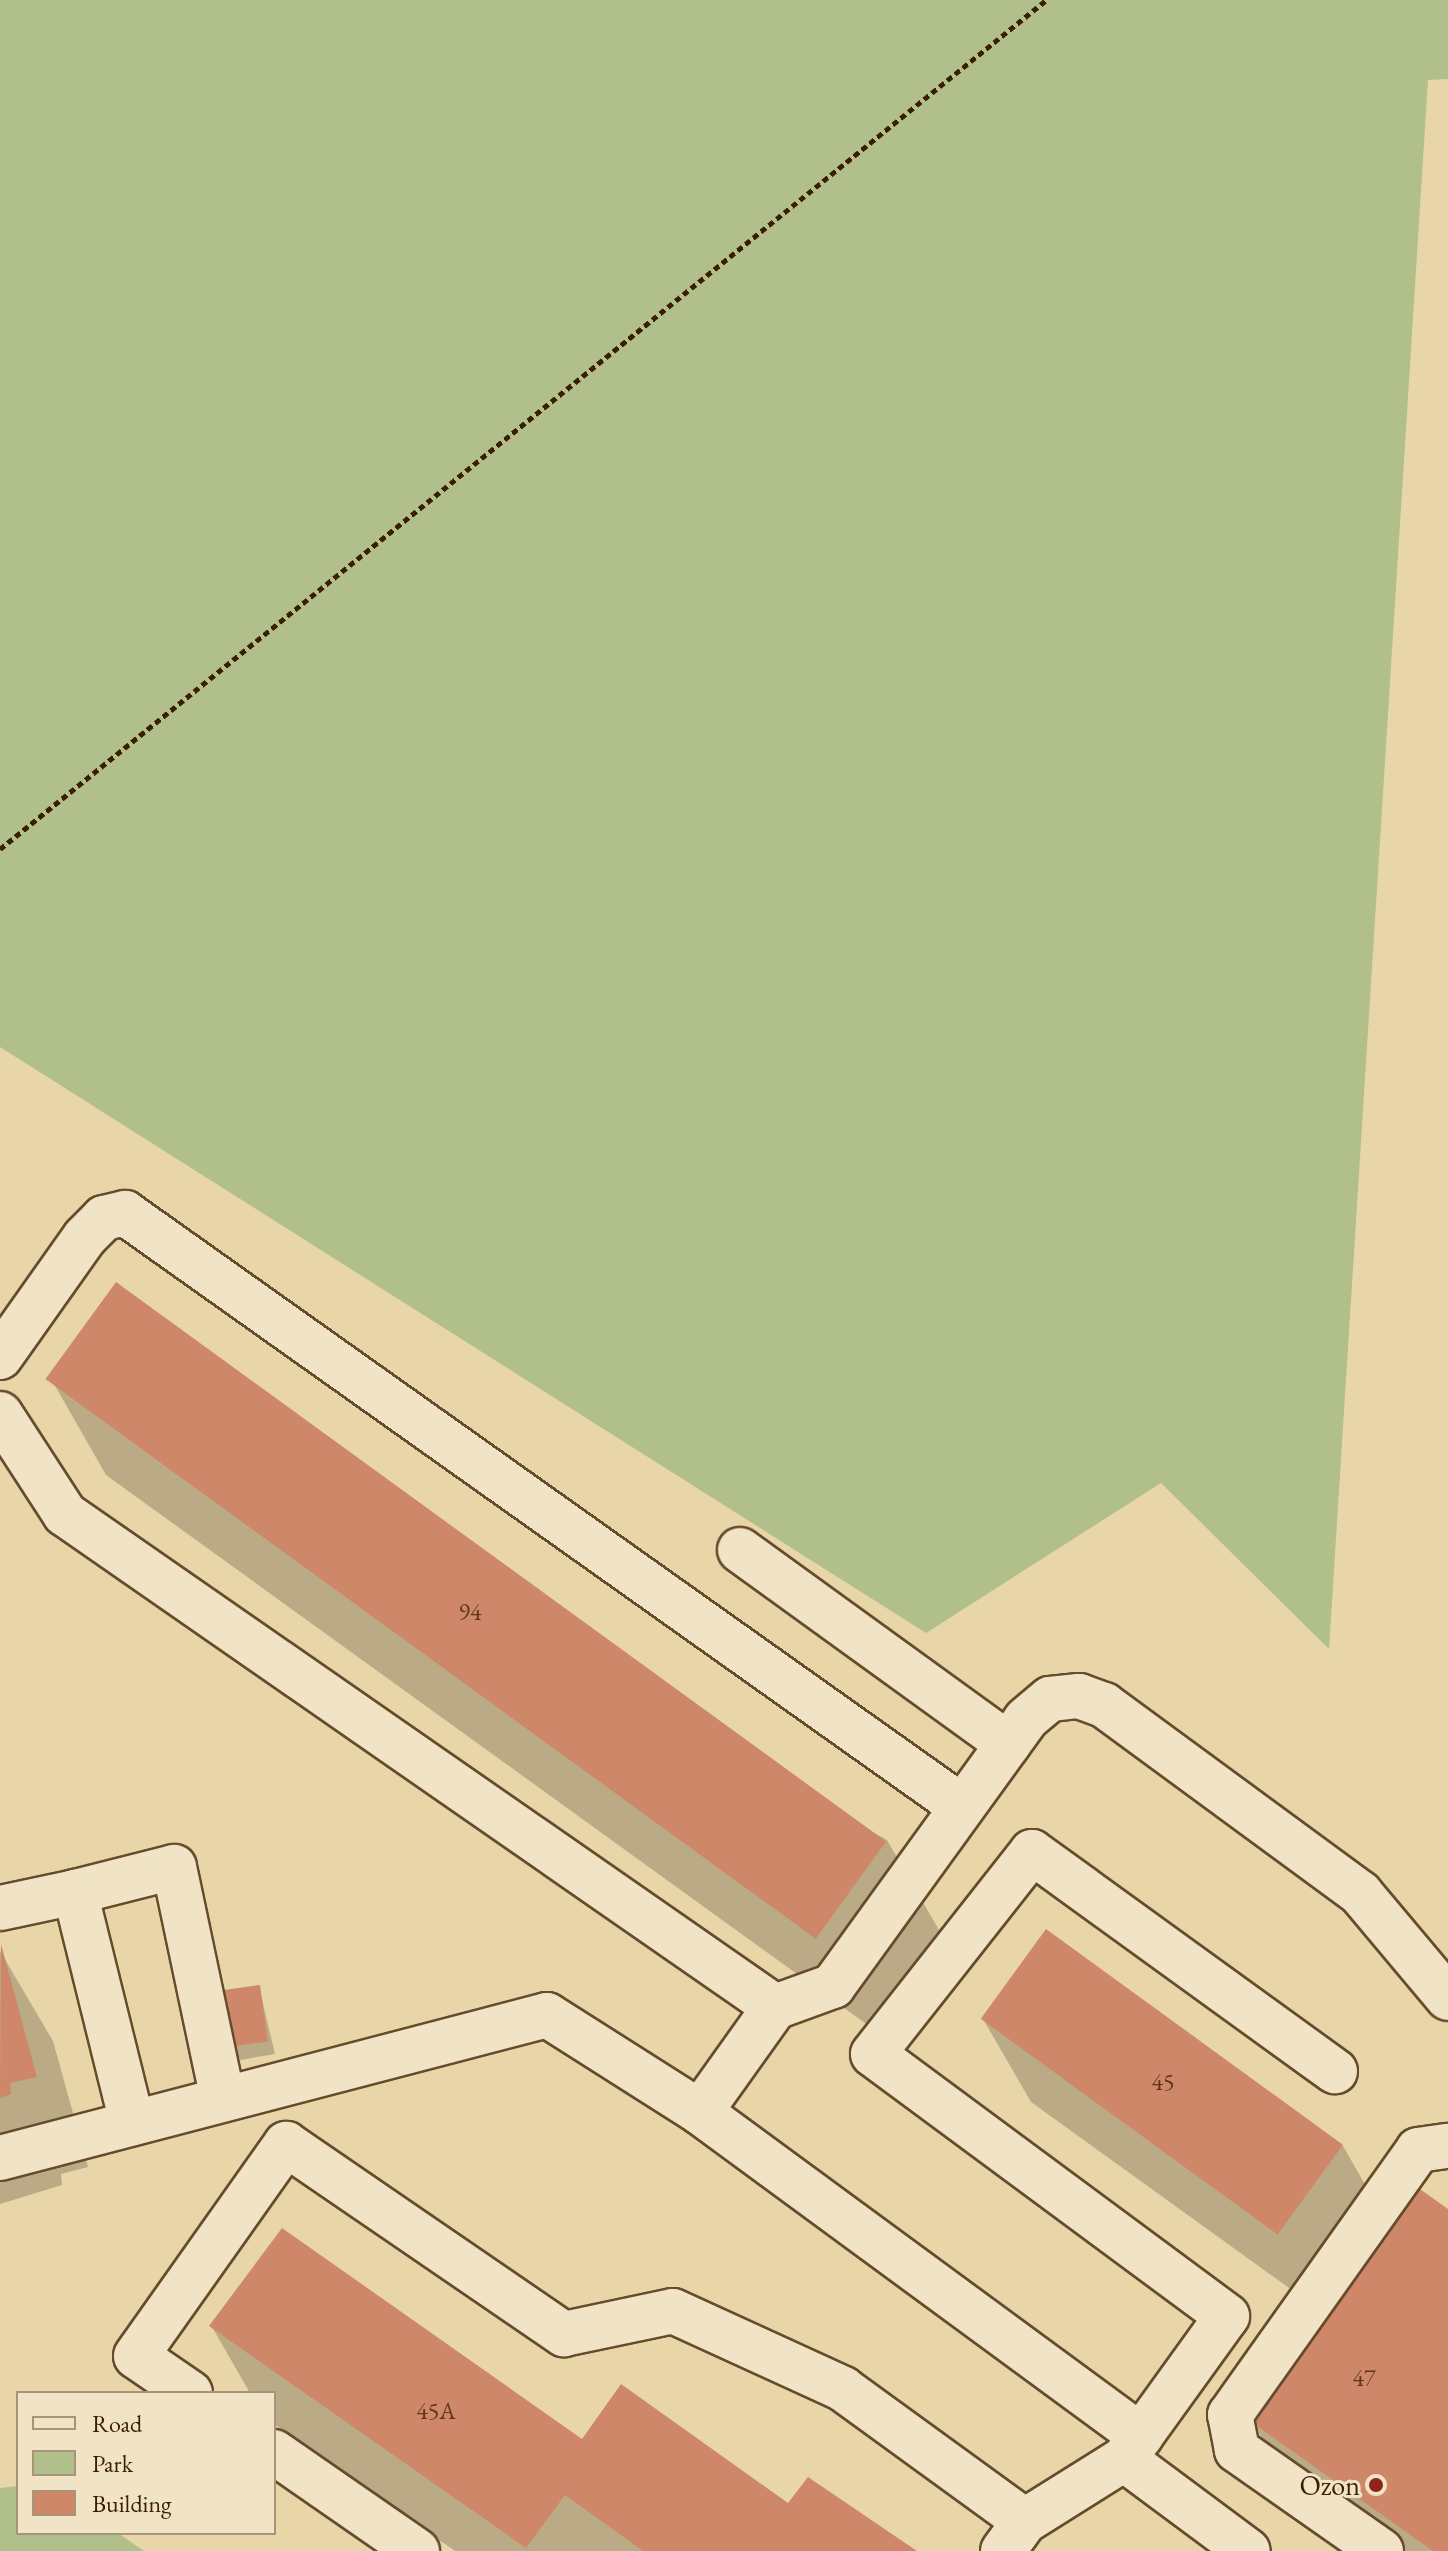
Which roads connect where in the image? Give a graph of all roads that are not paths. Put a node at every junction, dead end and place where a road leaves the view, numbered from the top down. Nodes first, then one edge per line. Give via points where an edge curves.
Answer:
1 (0, 1357) edge
2 (0, 1414) edge
3 (740, 1550) dead end
4 (1008, 1744) junction
5 (962, 1807) junction
6 (75, 1892) junction
7 (0, 1908) edge
8 (1448, 1998) edge
9 (775, 2007) junction
10 (1335, 2071) dead end
11 (223, 2099) junction
12 (700, 2112) junction
13 (132, 2123) junction
14 (1448, 2146) edge
15 (0, 2158) edge
16 (187, 2391) edge
17 (1133, 2447) junction
18 (276, 2453) edge
19 (1014, 2536) edge
20 (417, 2551) edge
21 (1248, 2551) edge
22 (1381, 2551) edge

1 - 5 lane via 85,1237 104,1218 125,1213
2 - 9 lane via 65,1514
3 - 4 lane
4 - 5 lane
4 - 8 lane via 1050,1699 1079,1696 1104,1705 1360,1893
5 - 9 lane via 833,1986
6 - 7 lane
6 - 11 lane via 174,1867
6 - 13 lane
9 - 12 lane
10 - 17 lane via 1032,1852 873,2054 1227,2316
11 - 12 lane via 547,2015
11 - 13 lane
12 - 17 lane
13 - 15 lane
14 - 22 lane via 1418,2150 1230,2415 1237,2450
16 - 19 lane via 136,2356 286,2144 564,2334 673,2311 843,2389
17 - 19 lane
17 - 21 lane
18 - 20 lane

